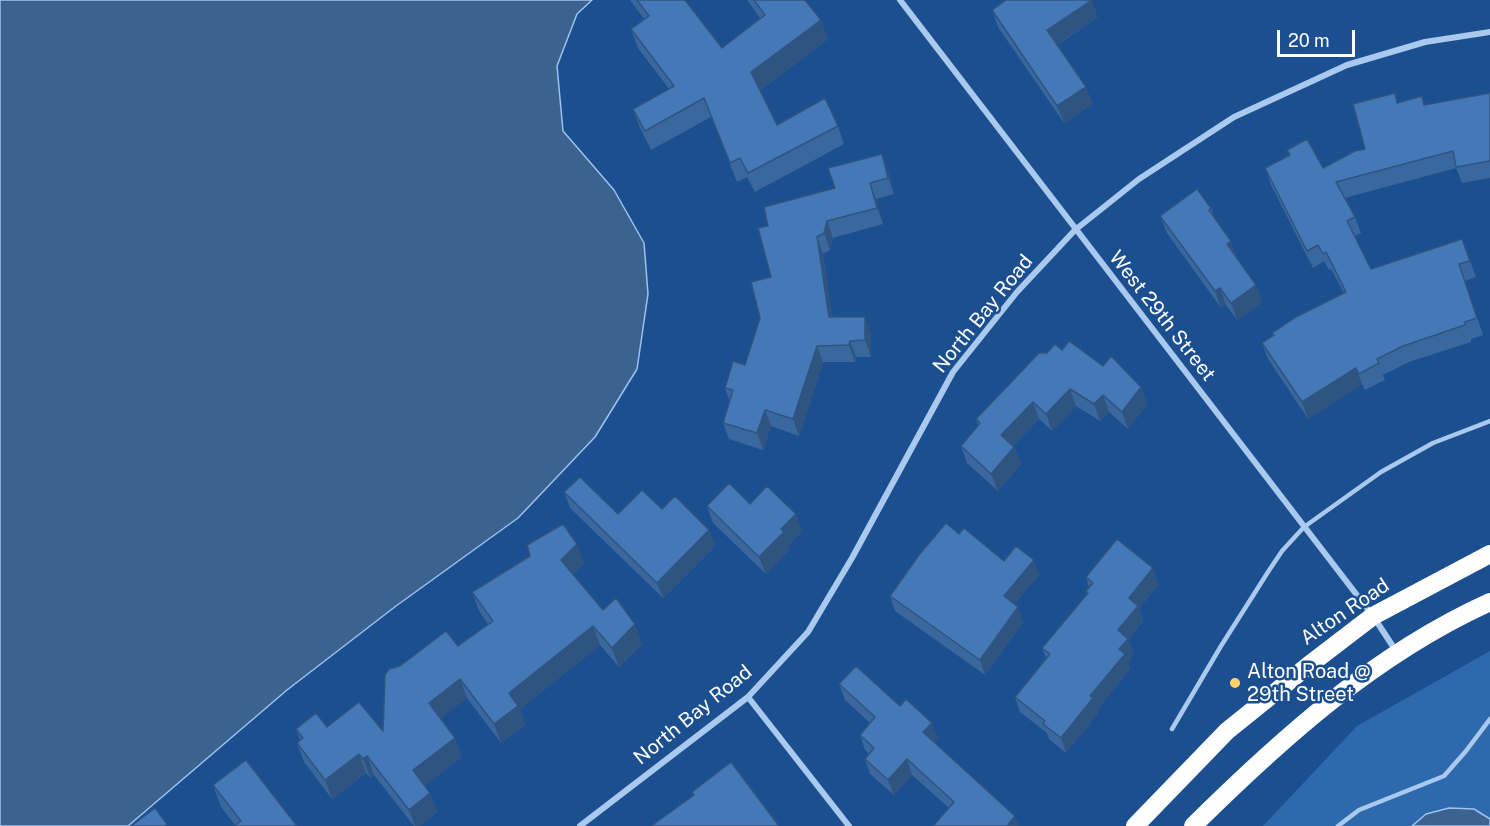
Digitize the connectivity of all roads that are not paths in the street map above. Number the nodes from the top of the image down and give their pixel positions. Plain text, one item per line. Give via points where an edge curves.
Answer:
1 (900, 0) edge
2 (1490, 32) edge
3 (1075, 230) junction
4 (1490, 421) edge
5 (1304, 527) junction
6 (1490, 554) edge
7 (1490, 602) edge
8 (1373, 616) junction
9 (1397, 652) junction
10 (748, 697) junction
11 (1490, 719) edge
12 (1172, 729) dead end
13 (580, 826) edge
14 (849, 826) edge
15 (1135, 826) edge
16 (1193, 826) edge
17 (1338, 826) edge

1 - 3 street, West 29th Street
2 - 3 street, North Bay Road via 1425,42 1347,65 1234,117 1139,179
3 - 5 street, West 29th Street
3 - 10 street, North Bay Road via 1017,292 953,372 808,632
4 - 5 lane via 1433,443 1381,472
5 - 8 street, West 29th Street
5 - 12 lane via 1282,551
6 - 8 highway, Alton Road
7 - 9 highway
8 - 9 street, West 29th Street
8 - 15 highway, Alton Road via 1227,731
9 - 16 highway via 1335,697 1256,764
10 - 13 street, North Bay Road
10 - 14 street
11 - 17 lane via 1444,776 1359,810

